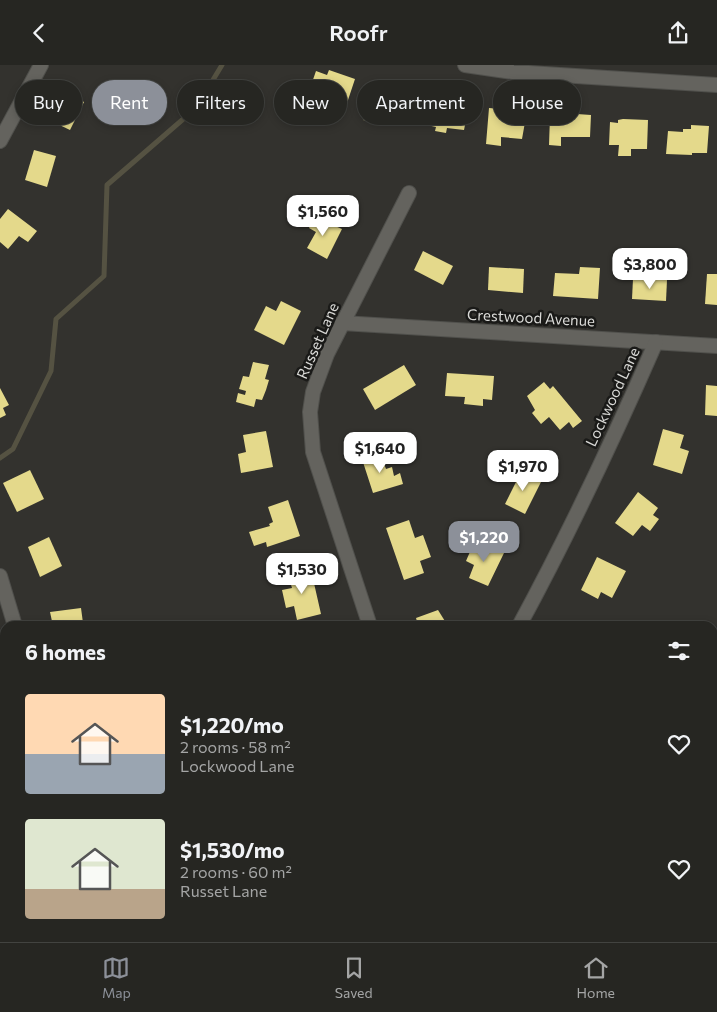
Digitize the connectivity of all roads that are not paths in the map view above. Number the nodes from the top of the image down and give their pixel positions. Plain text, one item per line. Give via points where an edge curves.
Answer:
1 (41, 65) edge
2 (465, 65) edge
3 (717, 85) edge
4 (0, 141) edge
5 (409, 193) dead end
6 (342, 323) junction
7 (656, 342) junction
8 (717, 346) edge
9 (0, 576) edge
10 (14, 621) edge
11 (368, 621) edge
12 (522, 621) edge

1 - 4 street
2 - 3 street via 513,72
5 - 6 street, Russet Lane
6 - 7 street, Crestwood Avenue
6 - 11 street, Russet Lane via 317,379 310,412 310,433 313,453
7 - 8 street, Crestwood Avenue
7 - 12 street, Lockwood Lane via 628,408
9 - 10 street

